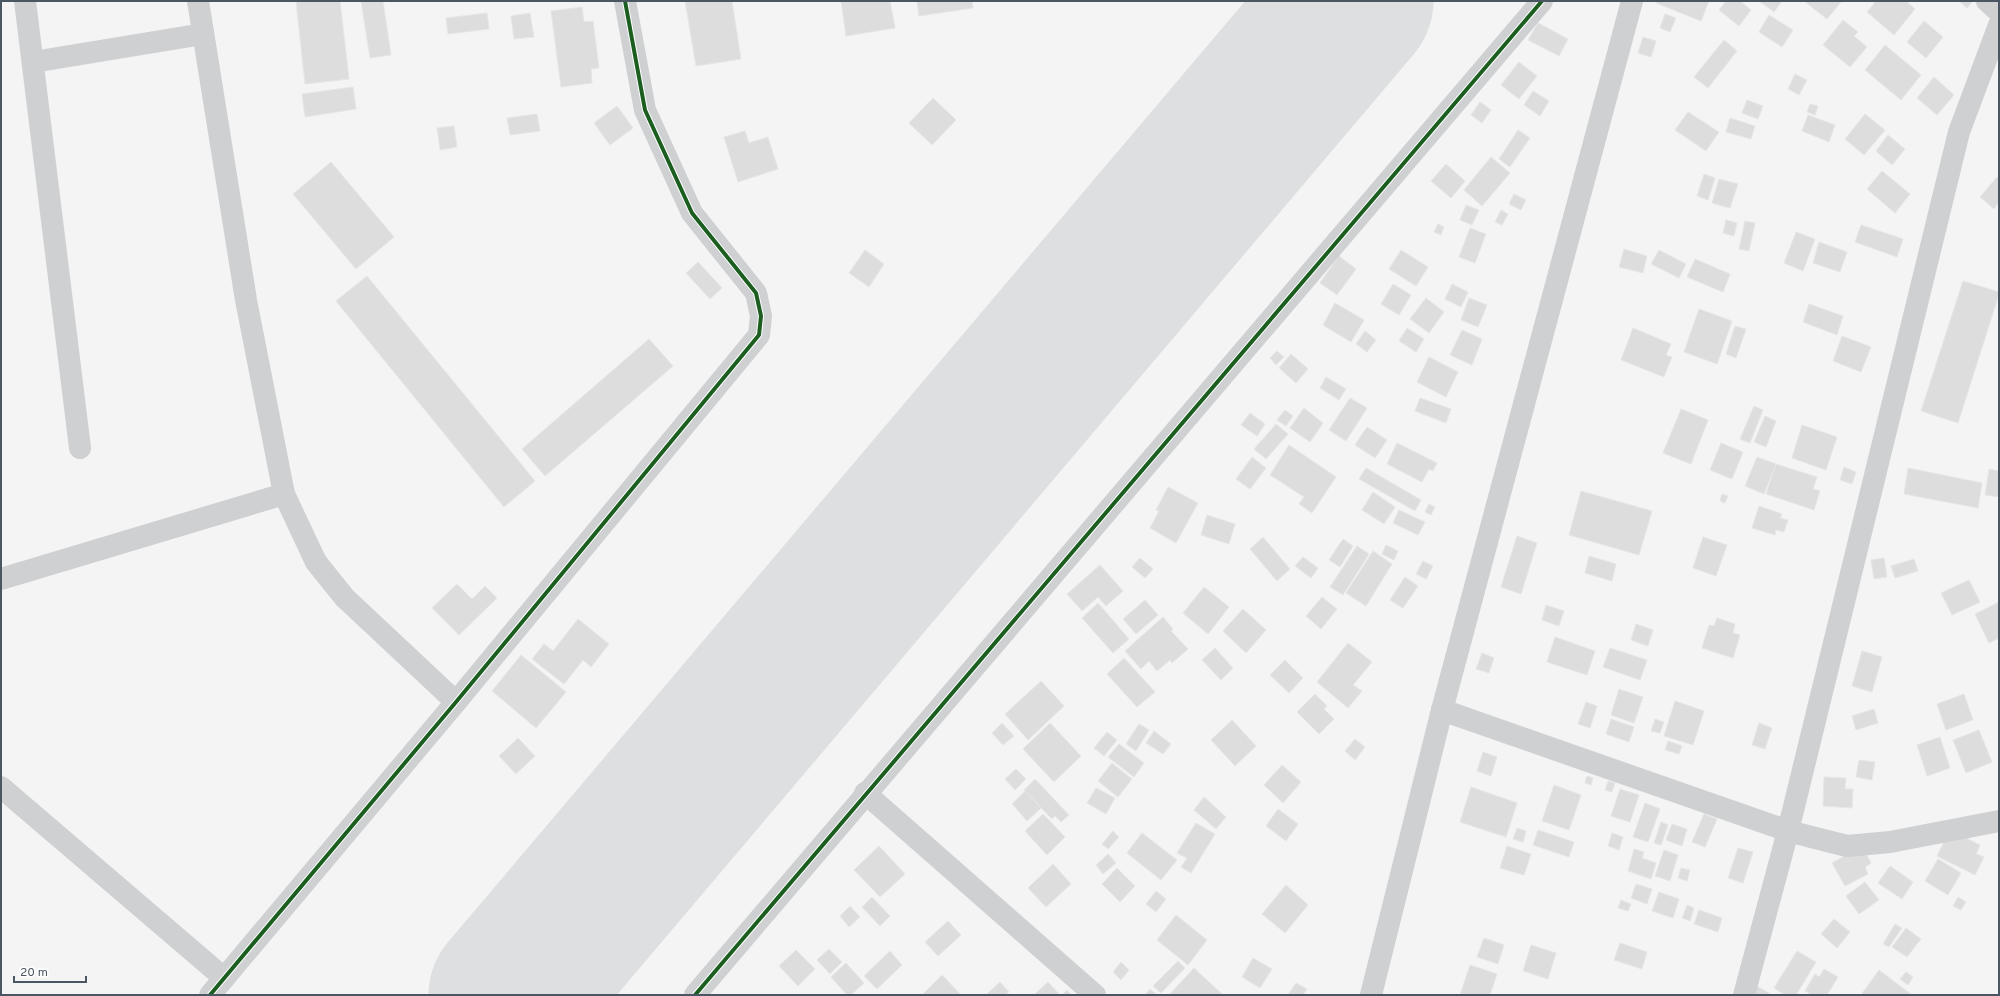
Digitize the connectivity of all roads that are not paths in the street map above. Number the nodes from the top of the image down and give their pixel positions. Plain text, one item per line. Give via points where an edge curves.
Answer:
1 (25, 1) edge
2 (198, 1) edge
3 (625, 1) edge
4 (1542, 1) edge
5 (1632, 1) edge
6 (1987, 1) edge
7 (1999, 12) edge
8 (1999, 25) edge
9 (202, 34) junction
10 (34, 62) junction
11 (80, 448) dead end
12 (284, 494) junction
13 (1, 579) edge
14 (456, 702) junction
15 (1442, 710) junction
16 (1, 787) edge
17 (865, 793) junction
18 (1999, 821) edge
19 (1788, 831) junction
20 (224, 978) junction
21 (210, 995) edge
22 (696, 995) edge
23 (1095, 995) edge
24 (1371, 995) edge
25 (1744, 995) edge

1 - 10 street
2 - 9 street
3 - 14 street via 645,110 692,213 756,293 761,316 759,335
4 - 17 street
5 - 15 street
6 - 7 street
8 - 19 street via 1959,132
9 - 10 street
9 - 12 street via 246,300
10 - 11 street
12 - 13 street
12 - 14 street via 316,562 345,598
14 - 20 street
15 - 19 street
15 - 24 street
16 - 20 street
17 - 22 street
17 - 23 street
18 - 19 street via 1890,842 1847,846
19 - 25 street
20 - 21 street

